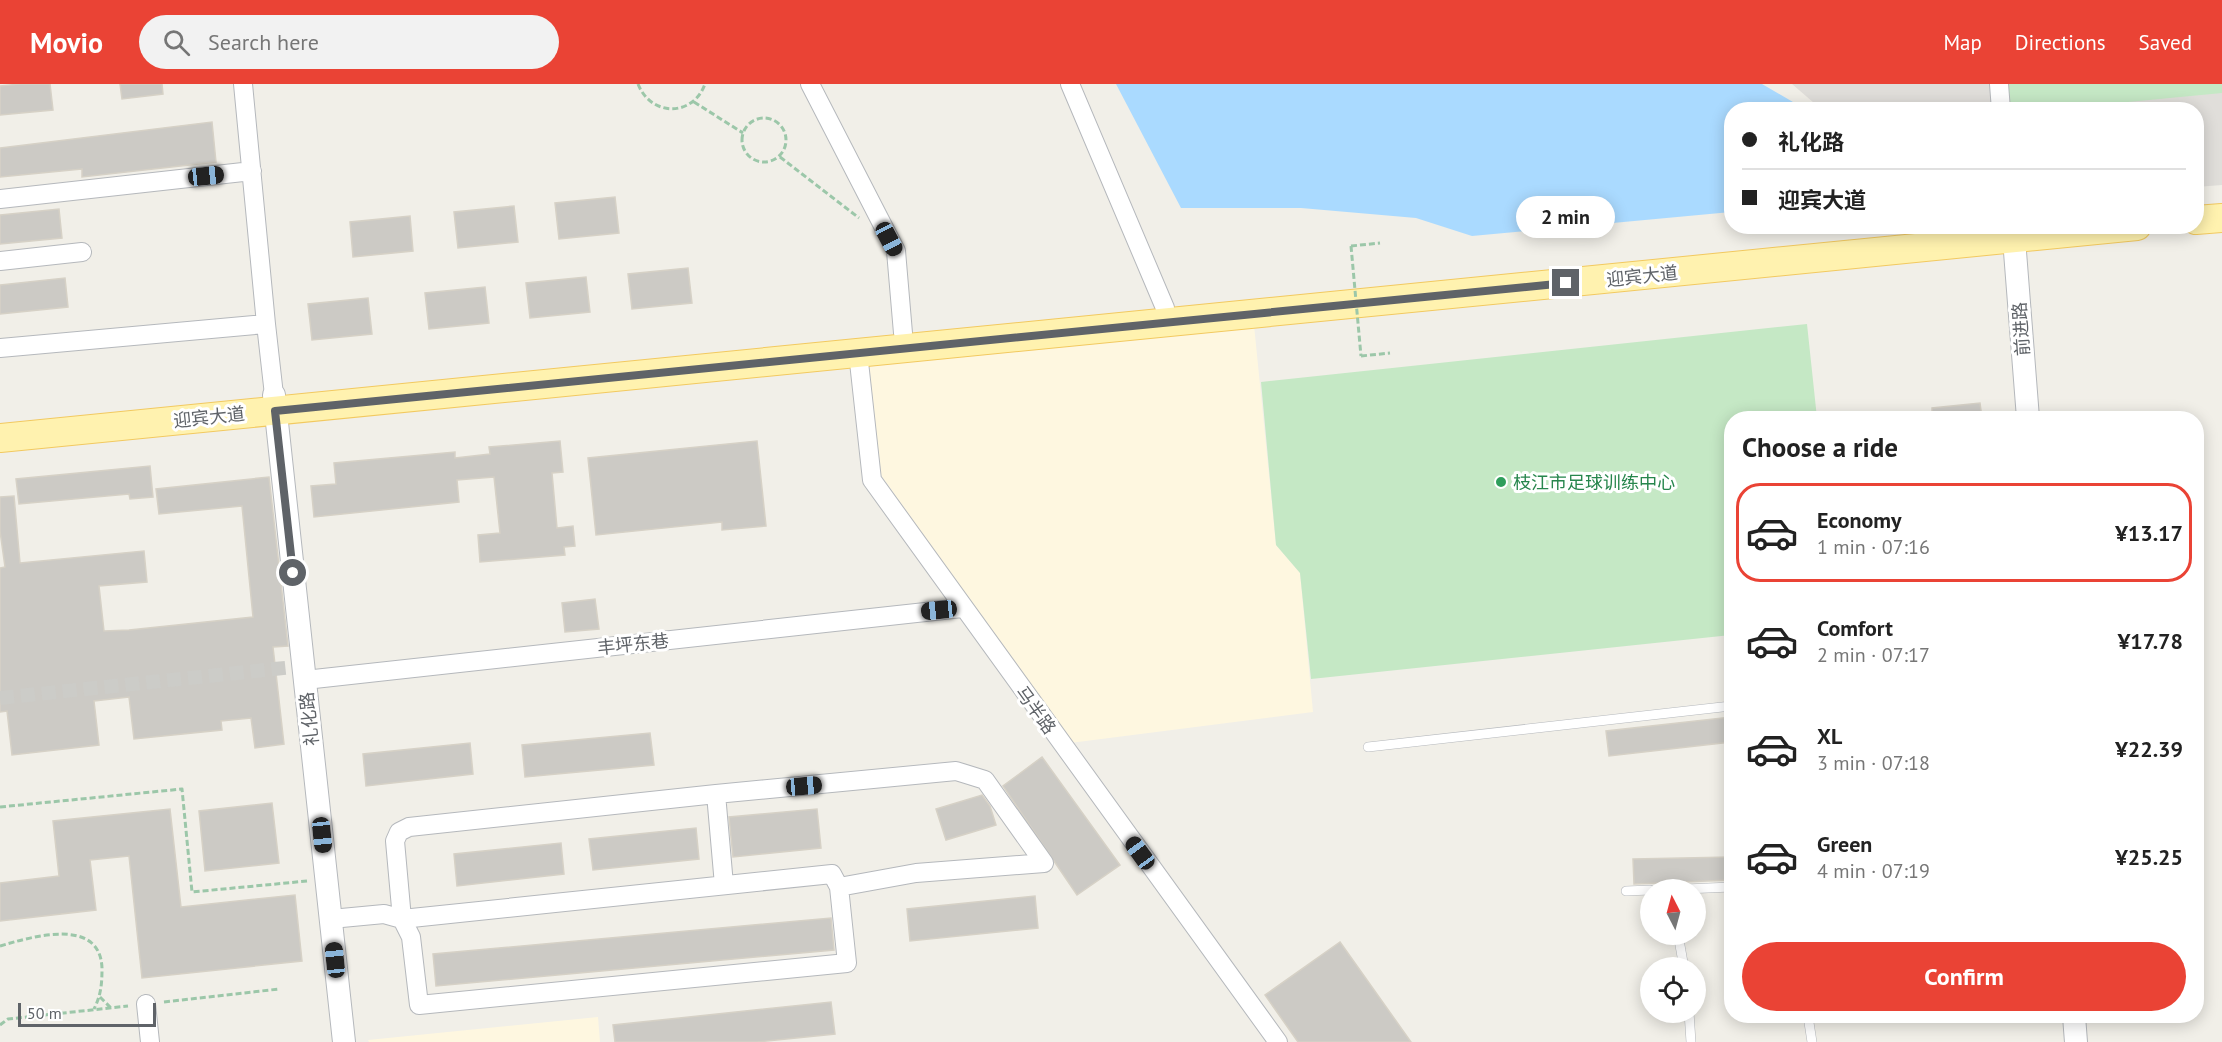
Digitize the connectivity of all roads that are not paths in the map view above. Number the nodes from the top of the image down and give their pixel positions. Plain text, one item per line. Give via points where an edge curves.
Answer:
1 (243, 84) edge
2 (810, 84) edge
3 (1070, 84) edge
4 (1999, 84) edge
5 (2000, 102) edge
6 (252, 171) junction
7 (0, 199) edge
8 (2222, 203) edge
9 (2204, 205) edge
10 (2222, 218) edge
11 (2204, 219) edge
12 (1905, 234) edge
13 (2004, 234) edge
14 (2014, 234) edge
15 (82, 252) dead end
16 (0, 261) edge
17 (1165, 308) junction
18 (266, 324) junction
19 (903, 333) junction
20 (0, 348) edge
21 (858, 353) junction
22 (275, 403) junction
23 (2027, 411) edge
24 (0, 422) edge
25 (0, 438) edge
26 (962, 608) junction
27 (305, 680) junction
28 (1724, 707) edge
29 (1368, 747) dead end
30 (716, 794) junction
31 (724, 885) junction
32 (839, 887) junction
33 (1724, 887) edge
34 (1706, 888) edge
35 (1640, 890) edge
36 (1626, 891) dead end
37 (331, 919) junction
38 (402, 920) junction
39 (146, 1004) dead end
40 (1690, 1023) edge
41 (1809, 1023) edge
42 (2075, 1023) edge
43 (150, 1042) edge
44 (344, 1042) edge
45 (1278, 1042) edge
46 (1691, 1042) edge
47 (1812, 1042) edge
48 (2076, 1042) edge

1 - 6 street
2 - 19 street via 896,251
3 - 17 street
4 - 5 street
6 - 7 street
6 - 18 street
8 - 9 main road
10 - 11 main road
12 - 17 main road, 迎宾大道
13 - 21 main road, 迎宾大道
14 - 23 street, 前进路
15 - 16 street
17 - 19 main road, 迎宾大道
18 - 20 street
18 - 22 street
19 - 22 main road, 迎宾大道
21 - 22 main road, 迎宾大道
21 - 26 street, 马半路 via 872,480
22 - 24 main road, 迎宾大道
22 - 25 main road, 迎宾大道
22 - 27 street, 礼化路
26 - 27 street, 丰坪东巷
26 - 45 street, 马半路
27 - 37 street, 礼化路
28 - 29 lane
30 - 31 street
30 - 32 street via 956,771 985,780 1044,862 916,873
30 - 38 street via 409,827 399,832 396,841
31 - 32 street via 832,874
31 - 38 street
32 - 38 street via 846,963 419,1005 411,937
33 - 34 lane
35 - 36 lane
37 - 38 street via 384,914
37 - 44 street, 礼化路
39 - 43 street
40 - 46 lane
41 - 47 lane
42 - 48 street

